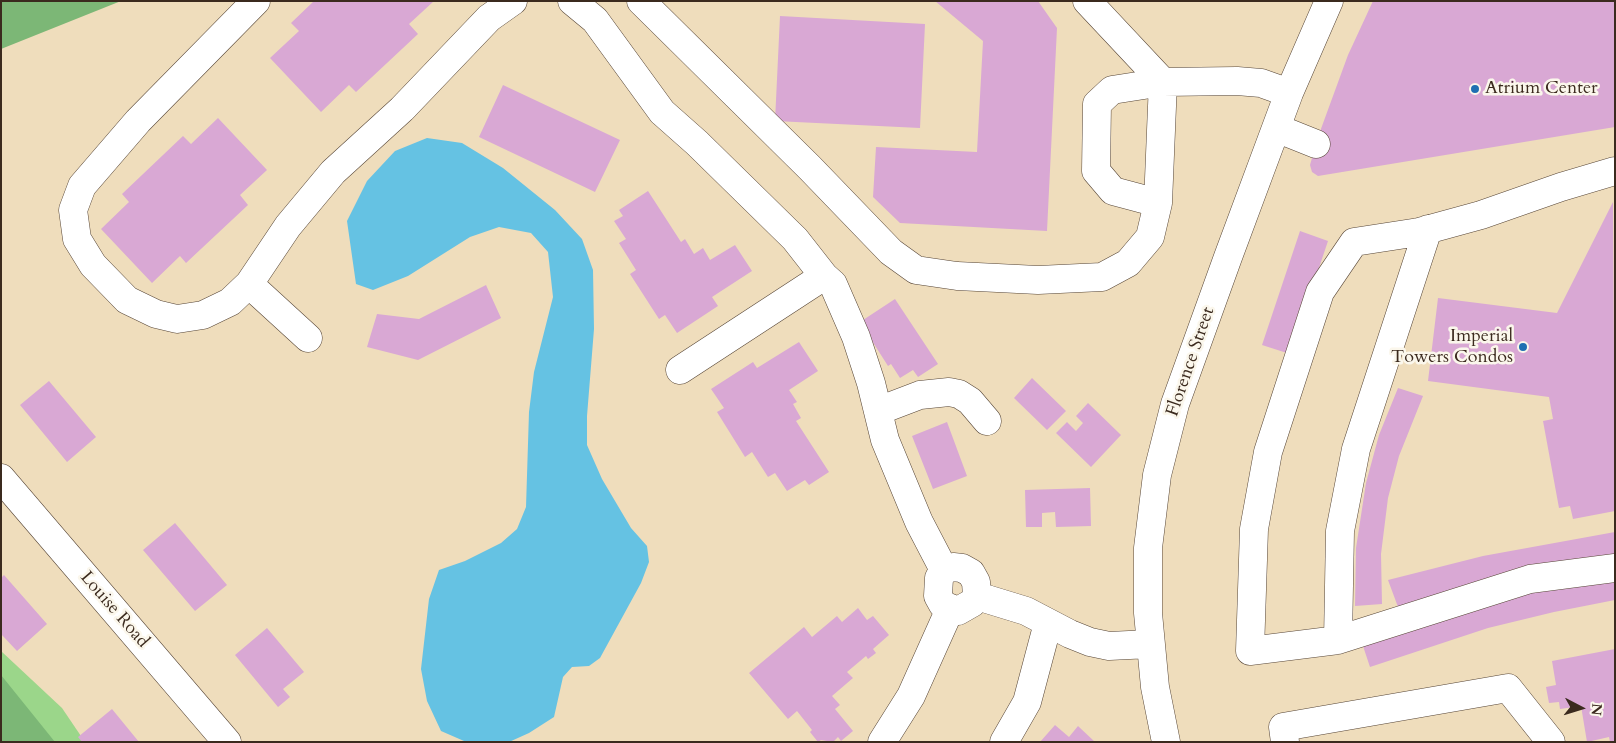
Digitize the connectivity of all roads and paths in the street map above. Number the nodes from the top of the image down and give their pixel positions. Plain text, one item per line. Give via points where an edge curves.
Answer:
1 (256, 1) edge
2 (513, 1) edge
3 (572, 1) edge
4 (641, 1) edge
5 (1087, 1) edge
6 (1329, 1) edge
7 (1163, 82) junction
8 (1289, 93) junction
9 (1276, 128) junction
10 (1316, 144) dead end
11 (1615, 171) edge
12 (1158, 202) junction
13 (1428, 229) junction
14 (824, 276) junction
15 (249, 284) junction
16 (308, 338) dead end
17 (680, 370) dead end
18 (878, 412) junction
19 (987, 421) dead end
20 (1, 478) edge
21 (1615, 568) edge
22 (944, 570) junction
23 (977, 596) junction
24 (950, 609) junction
25 (1048, 623) junction
26 (1338, 640) junction
27 (1150, 644) junction
28 (226, 742) edge
29 (882, 742) edge
30 (1004, 742) edge
31 (1166, 742) edge
32 (1285, 742) edge
33 (1551, 742) edge

1 - 15 street via 138,121 82,186 73,210 77,239 93,265 127,300 156,314 177,319 203,315 230,302
2 - 15 street via 488,18 402,109 333,172 288,226
3 - 14 street via 594,20 662,112 796,239
4 - 12 street via 891,252 916,270 957,276 1038,280 1102,277 1128,263 1150,237
5 - 7 street
6 - 8 street, Florence Street
7 - 8 street via 1261,83
7 - 12 street
7 - 12 street via 1112,90 1098,104 1096,171 1113,191
8 - 9 street, Florence Street
9 - 10 street
9 - 27 street, Florence Street via 1188,367 1163,446 1148,548
11 - 13 street via 1482,215
13 - 26 street via 1356,449 1340,531
13 - 26 street via 1354,242 1320,292 1268,452 1254,529 1250,651
14 - 17 street
14 - 18 street via 833,284 856,336
15 - 16 street
18 - 19 street via 920,395 949,392 970,401
18 - 22 street via 885,440 919,522
20 - 28 street, Louise Road
21 - 26 street via 1530,579
22 - 23 street via 962,568 971,573 976,582
22 - 24 street via 937,587 938,596
23 - 24 street via 966,608
23 - 25 street via 1026,611
24 - 29 street via 911,696
25 - 27 street via 1070,634 1109,646
25 - 30 street via 1027,702
27 - 31 street, Florence Street
32 - 33 street via 1283,727 1508,688

